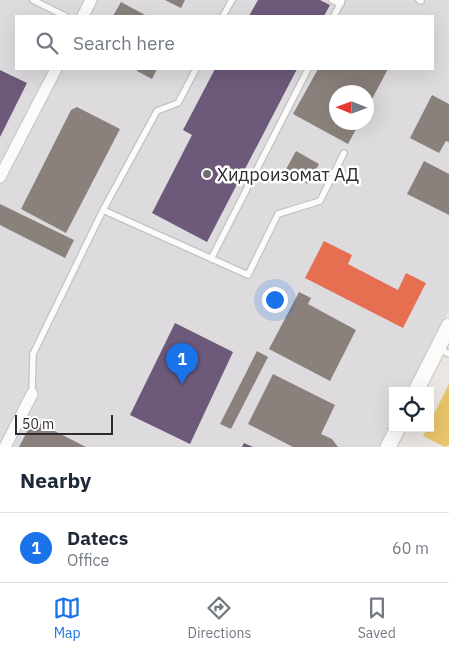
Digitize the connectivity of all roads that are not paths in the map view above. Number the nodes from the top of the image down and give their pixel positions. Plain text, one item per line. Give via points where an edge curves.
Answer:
1 (33, 0) edge
2 (91, 0) edge
3 (232, 0) edge
4 (332, 0) edge
5 (342, 2) edge
6 (62, 15) edge
7 (84, 15) edge
8 (224, 15) edge
9 (335, 15) edge
10 (55, 70) edge
11 (195, 70) edge
12 (307, 70) edge
13 (344, 153) dead end
14 (0, 177) edge
15 (103, 210) junction
16 (211, 259) junction
17 (449, 326) edge
18 (443, 351) edge
19 (419, 387) edge
20 (32, 394) joint
21 (396, 432) edge
22 (5, 447) edge
23 (388, 447) edge

1 - 6 lane
2 - 7 street
3 - 8 lane
4 - 5 lane
5 - 9 lane
10 - 14 street
11 - 15 lane via 178,104 157,112
12 - 16 lane
13 - 16 lane via 320,201 278,214 248,275
15 - 16 lane
15 - 20 lane via 33,354
17 - 18 street
18 - 19 street
20 - 22 street
21 - 23 street

